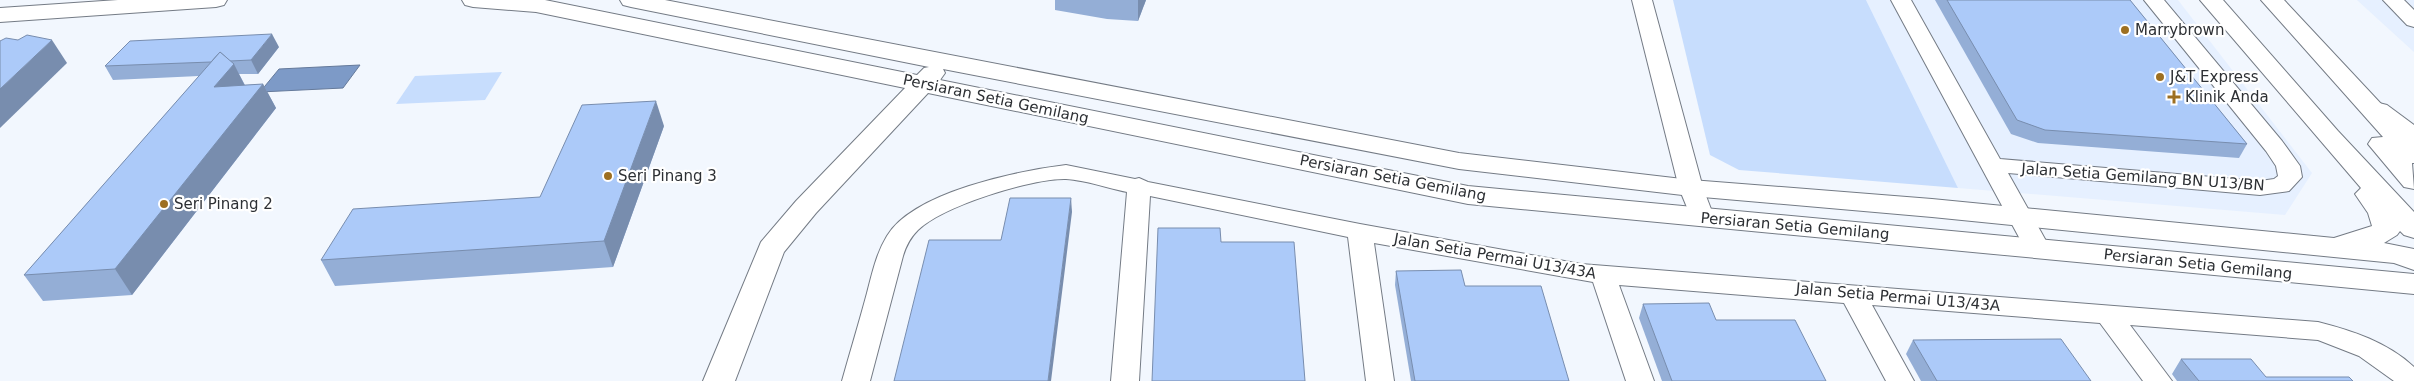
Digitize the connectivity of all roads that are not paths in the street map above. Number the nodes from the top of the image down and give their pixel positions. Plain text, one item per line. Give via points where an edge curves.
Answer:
1 (216, 0) edge
2 (473, 0) edge
3 (631, 0) edge
4 (1642, 0) edge
5 (1901, 0) edge
6 (2154, 0) edge
7 (2211, 0) edge
8 (2272, 0) edge
9 (2393, 0) edge
10 (0, 15) edge
11 (2414, 21) edge
12 (942, 62) junction
13 (2331, 67) junction
14 (923, 84) junction
15 (2349, 86) junction
16 (2414, 135) edge
17 (2329, 137) junction
18 (2414, 154) edge
19 (1992, 165) junction
20 (2414, 181) edge
21 (1138, 185) junction
22 (1690, 188) junction
23 (1702, 217) junction
24 (2021, 217) junction
25 (2414, 229) edge
26 (1360, 232) junction
27 (2318, 246) junction
28 (2037, 248) junction
29 (2414, 260) edge
30 (1603, 275) junction
31 (2339, 278) junction
32 (2414, 284) edge
33 (1852, 293) junction
34 (2414, 299) edge
35 (2108, 315) junction
36 (719, 381) edge
37 (856, 381) edge
38 (1125, 381) edge
39 (1380, 381) edge
40 (1640, 381) edge
41 (1900, 381) edge
42 (2158, 381) edge
43 (2411, 381) edge

1 - 10 street
2 - 14 street, Persiaran Setia Gemilang via 536,5
3 - 12 street, Persiaran Setia Gemilang
4 - 22 street
5 - 19 street
6 - 19 street, Jalan Setia Gemilang BN U13/BN via 2274,146 2288,166 2290,177 2281,186 2260,188
7 - 17 street
8 - 13 street
9 - 11 street
12 - 14 street
12 - 22 street, Persiaran Setia Gemilang via 1459,161
13 - 15 street
13 - 20 street via 2372,134
14 - 23 street, Persiaran Setia Gemilang via 1468,195
14 - 36 street via 806,207 771,249
15 - 16 street
15 - 18 street
17 - 25 street
17 - 27 street via 2382,213 2386,229 2376,236 2357,241
19 - 24 street
21 - 26 street, Jalan Setia Permai U13/43A
21 - 37 street, Jalan Setia Permai U13/43A via 1080,173 1048,173 941,204 912,221 900,235 889,259
21 - 38 street
22 - 23 street
22 - 24 street, Persiaran Setia Gemilang
23 - 28 street, Persiaran Setia Gemilang
24 - 27 street, Persiaran Setia Gemilang
24 - 28 street
26 - 30 street, Jalan Setia Permai U13/43A
26 - 39 street
27 - 29 street, Persiaran Setia Gemilang via 2399,254
28 - 31 street, Persiaran Setia Gemilang
30 - 33 street, Jalan Setia Permai U13/43A
30 - 40 street
31 - 32 street, Persiaran Setia Gemilang
31 - 34 street
33 - 35 street, Jalan Setia Permai U13/43A
33 - 41 street
35 - 42 street
35 - 43 street, Jalan Setia Permai U13/43A via 2318,331 2352,340 2398,367

